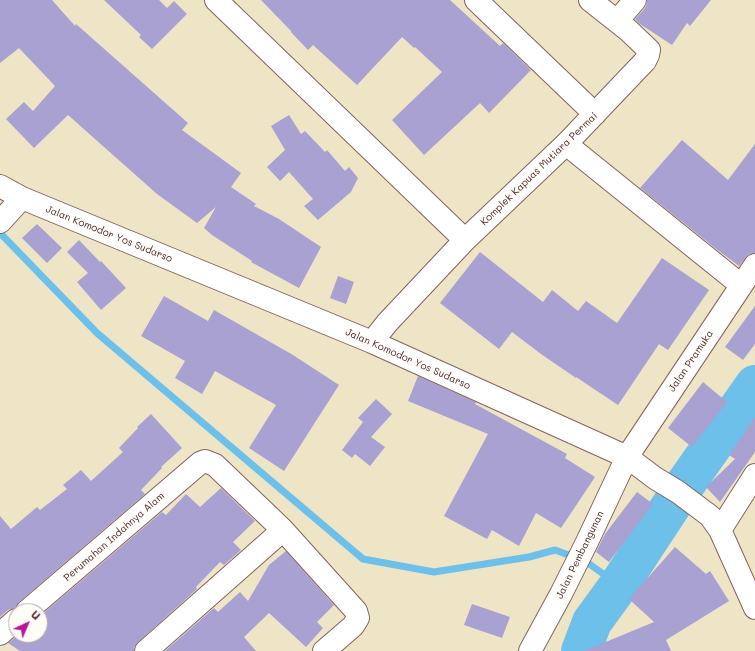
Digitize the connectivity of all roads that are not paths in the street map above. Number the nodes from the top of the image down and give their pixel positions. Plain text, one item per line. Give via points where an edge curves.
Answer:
1 (216, 0) edge
2 (476, 0) edge
3 (590, 0) edge
4 (635, 0) edge
5 (617, 21) junction
6 (595, 114) junction
7 (566, 144) junction
8 (0, 186) edge
9 (22, 198) junction
10 (3, 220) edge
11 (464, 240) junction
12 (755, 265) edge
13 (741, 285) junction
14 (372, 342) junction
15 (627, 457) junction
16 (755, 475) edge
17 (284, 530) junction
18 (720, 530) junction
19 (752, 593) edge
20 (36, 603) edge
21 (8, 627) edge
22 (0, 634) edge
23 (146, 651) edge
24 (324, 651) edge
25 (530, 651) edge

1 - 11 street
2 - 6 street
3 - 5 street, Komplek Kapuas Mutiara Permai
4 - 5 street
5 - 6 street, Komplek Kapuas Mutiara Permai via 649,50 648,55 646,61
6 - 7 street, Komplek Kapuas Mutiara Permai
7 - 11 street, Komplek Kapuas Mutiara Permai
7 - 13 street
8 - 9 street, Jalan Komodor Yos Sudarso
9 - 10 street
9 - 14 street, Jalan Komodor Yos Sudarso
11 - 14 street, Komplek Kapuas Mutiara Permai
12 - 13 street, Jalan Pramuka
13 - 15 street, Jalan Pramuka
14 - 15 street, Jalan Komodor Yos Sudarso
15 - 18 street, Jalan Komodor Yos Sudarso via 710,516
15 - 25 street, Jalan Pembangunan via 587,542
16 - 18 street
17 - 20 street, Perumahan Indahnya Alam via 215,465 200,462
17 - 23 street
17 - 24 street via 356,611 358,618 353,626
18 - 19 street, Jalan Komodor Yos Sudarso
21 - 22 street

